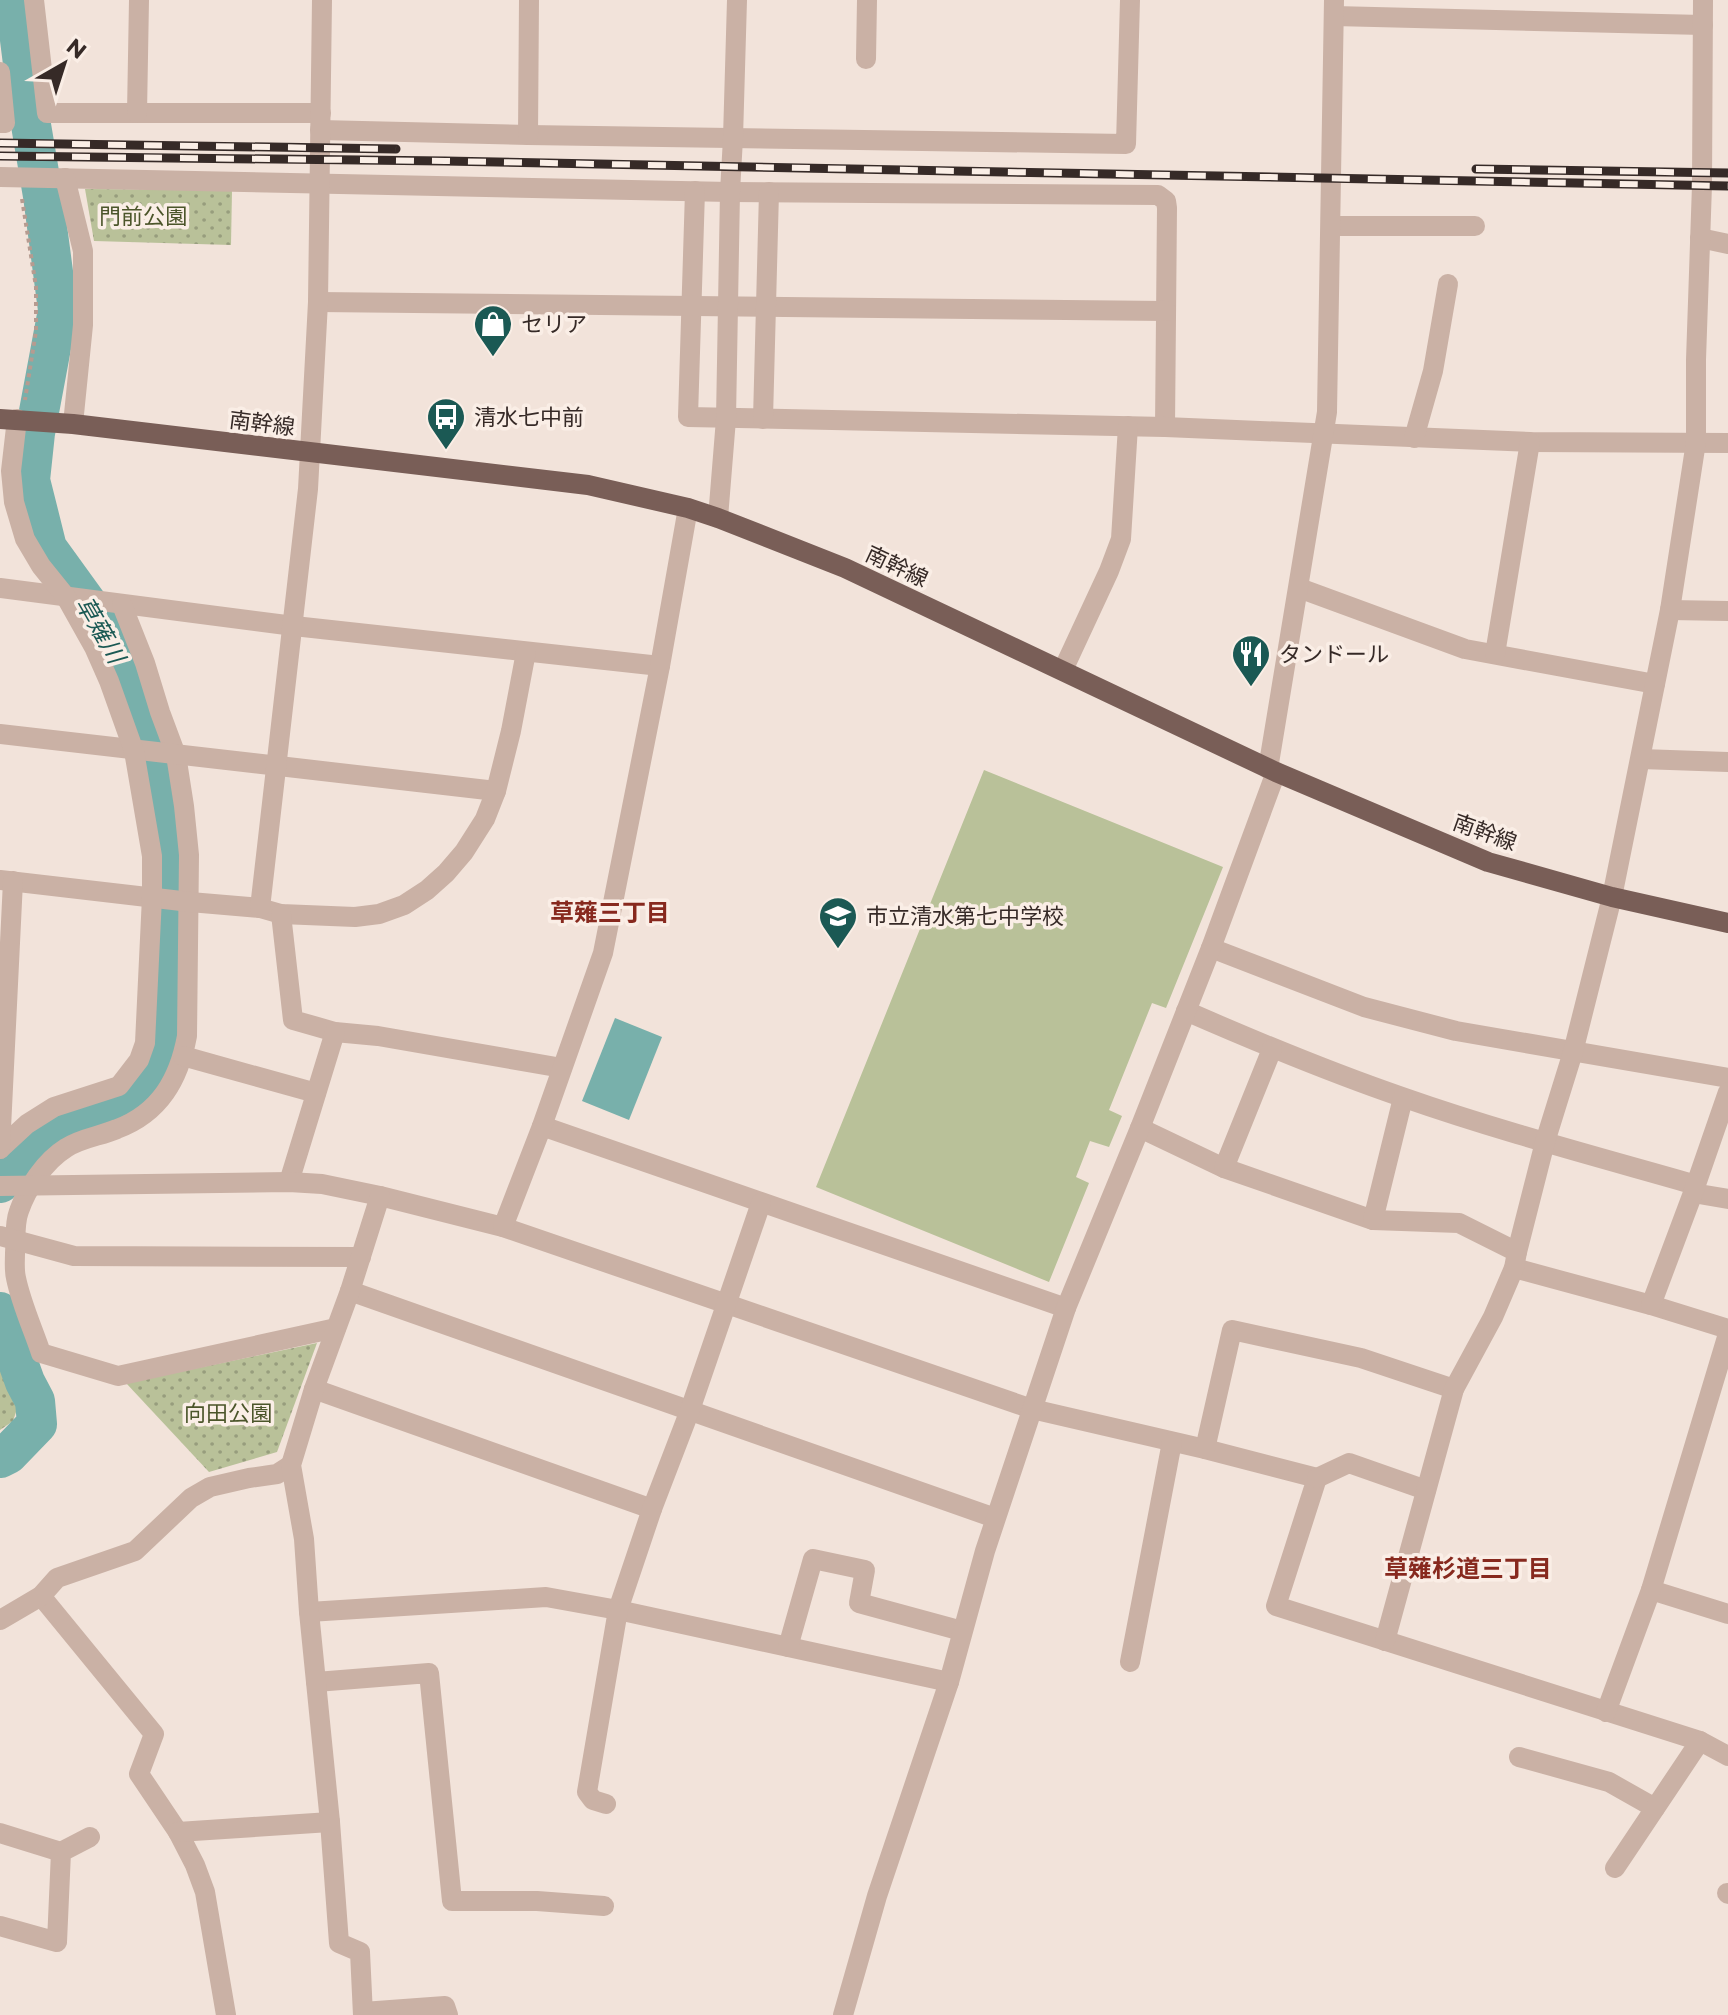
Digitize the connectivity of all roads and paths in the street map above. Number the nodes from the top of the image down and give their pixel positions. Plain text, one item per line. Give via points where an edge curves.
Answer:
1 (34, 0) edge
2 (139, 0) edge
3 (322, 0) edge
4 (529, 0) edge
5 (737, 0) edge
6 (867, 0) edge
7 (1130, 0) edge
8 (1545, 0) edge
9 (1703, 0) edge
10 (1334, 8) edge
11 (1545, 21) junction
12 (1703, 25) junction
13 (866, 59) dead end
14 (0, 72) edge
15 (137, 113) junction
16 (321, 122) junction
17 (0, 123) edge
18 (528, 135) junction
19 (733, 138) junction
20 (13, 177) edge
21 (62, 178) junction
22 (320, 185) junction
23 (695, 191) junction
24 (730, 192) junction
25 (769, 192) junction
26 (1331, 226) junction
27 (1475, 226) dead end
28 (1700, 238) junction
29 (1728, 244) edge
30 (1448, 284) dead end
31 (318, 302) junction
32 (692, 305) junction
33 (728, 306) junction
34 (766, 306) junction
35 (1166, 311) junction
36 (13, 419) edge
37 (726, 419) junction
38 (763, 419) junction
39 (64, 423) junction
40 (1128, 426) junction
41 (1165, 427) junction
42 (1324, 433) junction
43 (1414, 438) junction
44 (1530, 442) junction
45 (1696, 442) junction
46 (1728, 443) edge
47 (310, 453) junction
48 (688, 508) junction
49 (718, 518) junction
50 (0, 588) edge
51 (1299, 588) junction
52 (66, 597) junction
53 (122, 605) junction
54 (1670, 610) junction
55 (1728, 611) edge
56 (294, 626) junction
57 (526, 652) junction
58 (1495, 654) junction
59 (660, 666) junction
60 (1063, 670) junction
61 (1655, 684) junction
62 (0, 734) edge
63 (134, 751) junction
64 (176, 755) junction
65 (1641, 759) junction
66 (1728, 762) edge
67 (276, 766) junction
68 (1272, 770) junction
69 (496, 791) junction
70 (6, 881) edge
71 (152, 897) junction
72 (1612, 897) junction
73 (190, 902) junction
74 (260, 908) junction
75 (281, 914) junction
76 (1728, 923) edge
77 (1211, 948) junction
78 (1186, 1011) junction
79 (335, 1032) junction
80 (1272, 1049) junction
81 (1573, 1052) junction
82 (183, 1056) junction
83 (562, 1068) junction
84 (1728, 1078) edge
85 (1728, 1092) edge
86 (316, 1093) junction
87 (1403, 1098) junction
88 (542, 1126) junction
89 (1140, 1128) junction
90 (1545, 1142) junction
91 (0, 1149) edge
92 (1224, 1168) junction
93 (289, 1182) junction
94 (0, 1186) edge
95 (31, 1186) junction
96 (1694, 1189) junction
97 (380, 1196) junction
98 (1728, 1199) edge
99 (761, 1203) junction
100 (1373, 1220) junction
101 (503, 1227) junction
102 (8, 1238) edge
103 (361, 1257) junction
104 (1516, 1260) junction
105 (350, 1291) junction
106 (727, 1303) junction
107 (1651, 1305) junction
108 (1066, 1308) junction
109 (336, 1328) junction
110 (1728, 1332) edge
111 (314, 1389) junction
112 (1454, 1389) junction
113 (1032, 1409) junction
114 (690, 1410) junction
115 (1172, 1442) junction
116 (1205, 1449) junction
117 (291, 1465) junction
118 (1317, 1478) junction
119 (1426, 1490) junction
120 (652, 1509) junction
121 (995, 1518) junction
122 (1651, 1590) junction
123 (41, 1596) junction
124 (618, 1610) junction
125 (309, 1612) junction
126 (1728, 1614) edge
127 (0, 1620) edge
128 (962, 1631) junction
129 (1385, 1641) junction
130 (788, 1647) junction
131 (1130, 1662) dead end
132 (316, 1682) junction
133 (949, 1682) junction
134 (1606, 1712) junction
135 (1700, 1741) junction
136 (1728, 1756) edge
137 (1519, 1757) dead end
138 (606, 1804) dead end
139 (1655, 1808) junction
140 (330, 1822) junction
141 (178, 1832) junction
142 (0, 1833) edge
143 (90, 1837) dead end
144 (61, 1852) junction
145 (1615, 1868) dead end
146 (604, 1906) dead end
147 (0, 1926) edge
148 (363, 2014) edge
149 (226, 2015) edge
150 (448, 2015) edge
151 (843, 2015) edge

1 - 15 street via 47,113
2 - 15 street
3 - 16 street
4 - 18 street
5 - 19 street
6 - 13 street
7 - 19 street via 1126,144
8 - 11 street
9 - 12 street
10 - 11 street
10 - 26 street
11 - 12 street
12 - 28 street
14 - 17 street via 5,123
15 - 16 street
16 - 18 street
16 - 22 street
18 - 19 street
19 - 24 street
20 - 21 street
20 - 36 path via 27,220 36,287 36,331
21 - 22 street
21 - 39 street via 83,251 83,325
22 - 23 street
22 - 31 street
23 - 24 street
23 - 32 street
24 - 25 street
24 - 33 street
25 - 34 street
25 - 35 street via 1158,195 1167,208
26 - 27 street
26 - 42 street
28 - 29 street
28 - 45 street
30 - 43 street via 1433,371
31 - 32 street
31 - 47 street
32 - 33 street
32 - 37 street via 688,417
33 - 34 street
33 - 37 street
34 - 35 street
34 - 38 street
35 - 41 street
36 - 39 main road, 南幹線
36 - 52 street via 14,502 25,539
37 - 38 street
37 - 49 street
38 - 40 street
39 - 47 main road, 南幹線
40 - 41 street
40 - 60 street via 1121,539
41 - 42 street
42 - 43 street
42 - 51 street
43 - 44 street
44 - 45 street
44 - 58 street
45 - 46 street
45 - 54 street
47 - 48 main road, 南幹線 via 588,485
47 - 56 street
48 - 49 main road, 南幹線
48 - 59 street
49 - 60 main road, 南幹線 via 845,568
50 - 52 street
51 - 58 street via 1465,649
51 - 68 street
52 - 53 street
52 - 63 street via 99,658
53 - 56 street
53 - 64 street
54 - 55 street
54 - 61 street
56 - 57 street
56 - 67 street
57 - 59 street
57 - 69 street
58 - 61 street
59 - 83 street via 603,953
60 - 68 main road, 南幹線
61 - 65 street
62 - 63 street
63 - 64 street
63 - 71 street via 150,845
64 - 67 street
64 - 73 street
65 - 66 street
65 - 72 street
67 - 69 street
67 - 74 street
68 - 72 main road, 南幹線 via 1488,862
68 - 77 street
69 - 75 street via 464,852 404,905 355,917
70 - 71 street
70 - 91 street
71 - 73 street
71 - 91 street via 145,1043 139,1060 119,1086 54,1107
72 - 76 main road, 南幹線
72 - 81 street
73 - 74 street
73 - 82 street
74 - 75 street
75 - 79 street via 293,1020
77 - 78 street
77 - 81 street via 1364,1007 1456,1031
78 - 80 street
78 - 89 street
79 - 83 street
79 - 86 street
80 - 87 street
80 - 92 street
81 - 84 street
81 - 90 street
82 - 86 street
82 - 95 street via 174,1079 141,1117 66,1148
83 - 88 street
85 - 96 street
86 - 93 street
87 - 90 street
87 - 100 street
88 - 99 street
88 - 101 street
89 - 92 street
89 - 108 street
90 - 96 street
90 - 104 street
92 - 100 street
93 - 95 street
93 - 97 street
94 - 95 street
95 - 102 street
96 - 98 street
96 - 107 street
97 - 101 street
97 - 103 street
99 - 106 street
99 - 108 street
100 - 104 street via 1459,1223
101 - 106 street
102 - 103 street via 74,1256
102 - 109 street via 41,1353 118,1376
103 - 105 street
104 - 107 street
104 - 112 street
105 - 109 street
105 - 114 street
106 - 113 street
106 - 114 street
107 - 110 street
108 - 113 street
109 - 111 street
110 - 122 street
111 - 117 street
111 - 120 street
112 - 116 street via 1361,1358 1232,1330
112 - 119 street
113 - 115 street
113 - 121 street
114 - 120 street
114 - 121 street
115 - 116 street
115 - 131 street
116 - 118 street
117 - 123 street via 277,1474 210,1487 135,1551 57,1578
117 - 125 street
118 - 119 street via 1349,1463
118 - 129 street via 1276,1606
119 - 129 street
120 - 124 street
121 - 128 street
122 - 126 street
122 - 134 street
123 - 127 street
123 - 141 street via 154,1734 139,1774
124 - 125 street via 546,1597
124 - 130 street
124 - 138 street via 587,1792
125 - 132 street
128 - 130 street via 859,1603 865,1570 813,1559
128 - 133 street
129 - 134 street
130 - 133 street
132 - 140 street
132 - 146 street via 429,1673 452,1901
133 - 151 street
134 - 135 street
135 - 136 street
135 - 139 street
137 - 139 street via 1609,1782
139 - 145 street
140 - 141 street
140 - 148 street via 339,1943 360,1952
141 - 149 street via 205,1892
142 - 144 street
143 - 144 street
144 - 147 street via 57,1942
148 - 150 street via 445,2006

